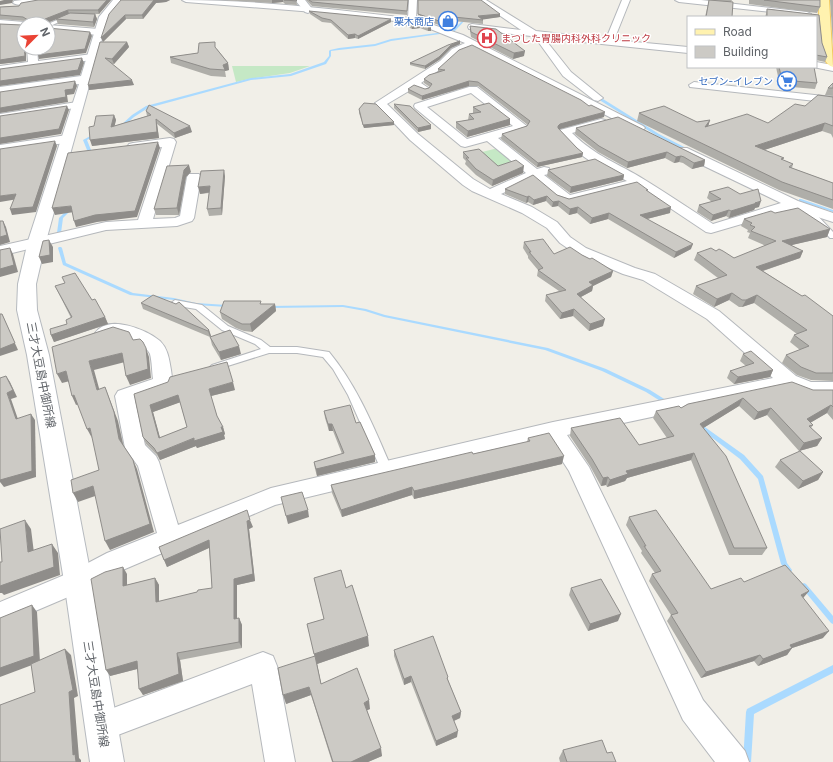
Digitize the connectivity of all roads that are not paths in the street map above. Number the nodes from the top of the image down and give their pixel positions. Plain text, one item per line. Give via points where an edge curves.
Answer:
1 (41, 0) edge
2 (118, 0) edge
3 (186, 0) edge
4 (300, 0) edge
5 (413, 0) edge
6 (481, 0) edge
7 (626, 0) edge
8 (679, 0) edge
9 (824, 0) edge
10 (244, 2) edge
11 (308, 10) junction
12 (10, 11) edge
13 (70, 16) edge
14 (827, 16) edge
15 (416, 21) junction
16 (100, 22) junction
17 (56, 23) edge
18 (56, 26) edge
19 (453, 29) junction
20 (534, 34) junction
21 (609, 42) junction
22 (472, 43) junction
23 (830, 44) edge
24 (687, 50) edge
25 (32, 56) edge
26 (92, 57) junction
27 (33, 64) junction
28 (833, 64) edge
29 (817, 65) edge
30 (833, 68) edge
31 (0, 69) edge
32 (86, 80) junction
33 (413, 84) junction
34 (694, 85) dead end
35 (0, 91) edge
36 (442, 98) junction
37 (833, 100) edge
38 (587, 101) junction
39 (77, 105) junction
40 (0, 117) edge
41 (617, 118) junction
42 (650, 134) edge
43 (489, 136) junction
44 (671, 145) edge
45 (124, 148) edge
46 (0, 149) edge
47 (69, 149) junction
48 (596, 159) junction
49 (582, 162) edge
50 (554, 169) edge
51 (534, 174) junction
52 (194, 177) dead end
53 (639, 182) junction
54 (490, 194) junction
55 (793, 204) junction
56 (813, 211) junction
57 (833, 218) edge
58 (144, 224) junction
59 (833, 236) edge
60 (37, 241) junction
61 (0, 251) edge
62 (175, 303) edge
63 (89, 338) edge
64 (268, 350) junction
65 (204, 371) edge
66 (788, 380) junction
67 (833, 389) edge
68 (553, 430) junction
69 (386, 469) junction
70 (170, 537) junction
71 (78, 581) junction
72 (0, 614) edge
73 (102, 726) junction
74 (107, 762) edge
75 (280, 762) edge
76 (734, 762) edge

1 - 12 street
2 - 16 main road, 三才大豆島中御所線
3 - 10 street
4 - 11 main road
5 - 15 street
6 - 20 street
7 - 21 street
8 - 14 street
9 - 14 main road
10 - 11 street
11 - 15 street
13 - 17 lane
14 - 23 main road via 824,28
15 - 19 street
16 - 18 street
16 - 26 main road, 三才大豆島中御所線
19 - 20 street
19 - 22 street
20 - 21 street
20 - 38 street via 540,38 567,74 598,99
21 - 24 street
22 - 33 street via 455,51
22 - 38 street
23 - 28 main road via 827,52
25 - 27 street
26 - 27 street
26 - 32 main road, 三才大豆島中御所線
27 - 31 street
29 - 30 street
32 - 35 main road
32 - 39 main road, 三才大豆島中御所線
33 - 36 street
33 - 54 street via 380,103 414,137 468,182
34 - 37 street
36 - 43 street via 419,106 465,143
36 - 43 street via 473,89 522,127
38 - 41 street
39 - 40 street
39 - 47 main road, 三才大豆島中御所線
41 - 42 street
41 - 48 street via 564,132 581,149
43 - 51 street
44 - 55 street
45 - 58 street via 165,139
46 - 47 street
47 - 60 main road, 三才大豆島中御所線
48 - 49 street
48 - 53 street
50 - 51 street
51 - 53 street via 569,199
51 - 54 street
52 - 58 street via 186,218 178,222
53 - 55 street via 711,229
54 - 66 street via 527,210 552,225 565,240 580,251 649,277 713,315
55 - 56 street
56 - 57 street
56 - 59 lane via 811,213
58 - 60 street via 106,226
60 - 61 street
60 - 71 main road, 三才大豆島中御所線 via 27,284 27,310 46,352
62 - 64 lane via 199,307 225,328 258,342
63 - 70 street via 118,328 143,338 154,346 159,354 167,382 125,396 135,448 148,462
64 - 65 lane
64 - 69 lane via 298,350 326,354 337,366 352,391
66 - 67 street via 809,389
66 - 68 street
68 - 69 street
68 - 76 street via 578,467 693,710
69 - 70 street via 272,497
70 - 71 street
71 - 72 street
71 - 73 main road, 三才大豆島中御所線
73 - 74 main road, 三才大豆島中御所線
73 - 75 street via 263,666

